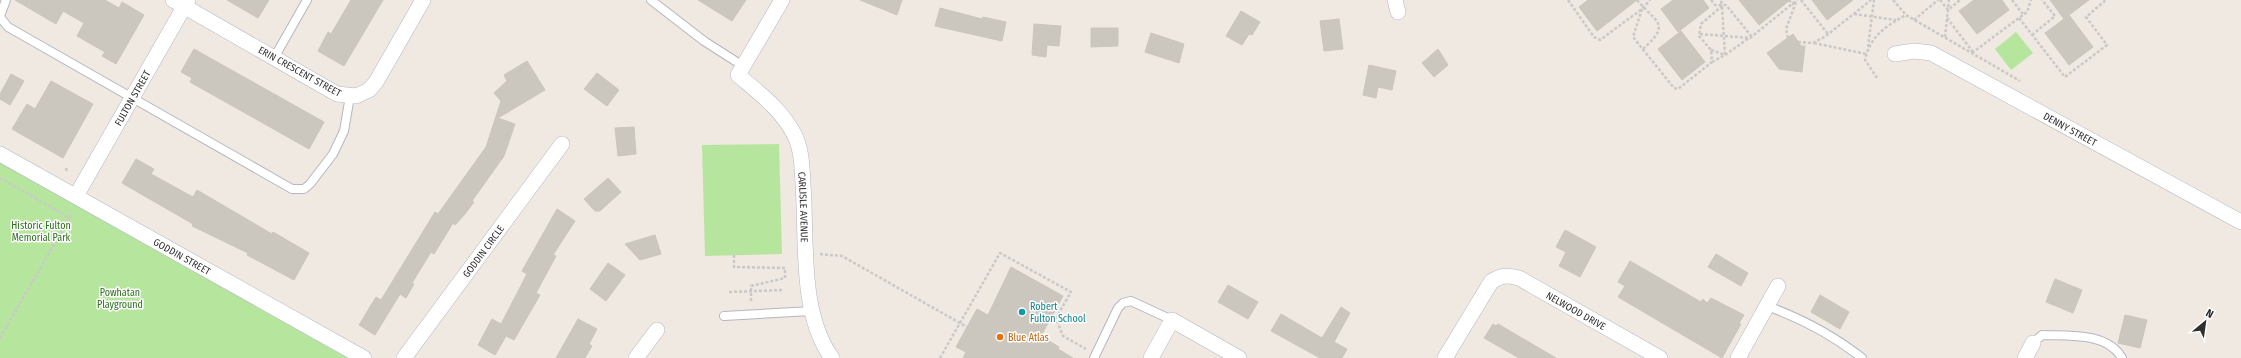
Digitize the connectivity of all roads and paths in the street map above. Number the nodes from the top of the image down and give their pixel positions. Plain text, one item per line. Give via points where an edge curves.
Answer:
1 (6, 0) edge
2 (307, 0) edge
3 (423, 0) edge
4 (651, 0) edge
5 (782, 0) edge
6 (1568, 0) edge
7 (1637, 0) edge
8 (1646, 0) edge
9 (1650, 0) edge
10 (1711, 0) edge
11 (1721, 0) edge
12 (1789, 0) edge
13 (1801, 0) edge
14 (1871, 0) edge
15 (1874, 0) edge
16 (1893, 0) edge
17 (1939, 0) edge
18 (1949, 0) edge
19 (1960, 0) edge
20 (2012, 0) edge
21 (2031, 0) edge
22 (2042, 0) edge
23 (2106, 0) edge
24 (1796, 1) edge
25 (182, 2) edge
26 (1645, 4) junction
27 (1793, 5) junction
28 (1722, 6) junction
29 (1642, 8) junction
30 (1948, 10) junction
31 (1853, 14) junction
32 (2023, 14) junction
33 (1906, 15) junction
34 (0, 16) edge
35 (1872, 16) junction
36 (1947, 18) junction
37 (2018, 18) junction
38 (1897, 20) junction
39 (1914, 20) junction
40 (1700, 34) junction
41 (1828, 34) junction
42 (2032, 35) junction
43 (1723, 36) junction
44 (1750, 37) junction
45 (1788, 38) dead end
46 (1945, 38) junction
47 (1798, 42) dead end
48 (1813, 43) junction
49 (1868, 48) junction
50 (1643, 49) junction
51 (1711, 50) junction
52 (1973, 52) junction
53 (1866, 54) junction
54 (1895, 54) dead end
55 (1725, 55) junction
56 (274, 58) junction
57 (1712, 62) junction
58 (740, 70) junction
59 (1877, 78) dead end
60 (2020, 81) dead end
61 (350, 96) junction
62 (133, 98) junction
63 (562, 144) dead end
64 (0, 154) edge
65 (0, 178) edge
66 (78, 198) junction
67 (70, 218) junction
68 (2241, 222) edge
69 (818, 254) dead end
70 (734, 255) dead end
71 (1778, 286) dead end
72 (784, 290) dead end
73 (729, 292) dead end
74 (751, 292) junction
75 (1767, 306) junction
76 (812, 311) junction
77 (724, 316) dead end
78 (1172, 320) junction
79 (960, 323) junction
80 (967, 327) dead end
81 (657, 330) dead end
82 (0, 338) edge
83 (2033, 343) joint
84 (1091, 356) edge
85 (364, 358) edge
86 (404, 358) edge
87 (636, 358) edge
88 (832, 358) edge
89 (940, 358) edge
90 (1151, 358) edge
91 (1239, 358) edge
92 (1446, 358) edge
93 (1660, 358) edge
94 (1738, 358) edge
95 (1862, 358) edge
96 (2025, 358) edge
97 (2122, 358) edge

1 - 34 lane
2 - 56 lane
3 - 61 street, ERIN CRESCENT STREET via 376,82 363,94
4 - 58 lane
5 - 58 street
6 - 29 path via 1594,37 1600,40
7 - 29 path
8 - 26 path
9 - 26 path
10 - 28 path
11 - 28 path
12 - 27 path
13 - 41 path
14 - 31 path
15 - 35 path
16 - 33 path
17 - 30 path
17 - 39 path
18 - 30 path
19 - 30 path
20 - 32 path
21 - 32 path via 2027,12
22 - 42 path via 2055,16
23 - 42 path via 2086,17 2107,45 2065,77
24 - 27 path
24 - 45 path via 1786,29
25 - 56 street, ERIN CRESCENT STREET
25 - 62 street, FULTON STREET
26 - 29 path
27 - 44 path
28 - 40 path via 1701,24
28 - 43 path
28 - 44 path via 1726,5
29 - 50 path via 1633,37
29 - 50 path via 1658,21 1660,31
30 - 36 path
31 - 35 path
31 - 41 path
32 - 37 path
33 - 38 path
33 - 39 path
34 - 62 lane via 8,27
35 - 38 path
35 - 49 path
36 - 46 path
36 - 52 path
37 - 42 path
37 - 52 path
38 - 49 path via 1875,36
39 - 46 path
40 - 43 path
40 - 51 path
41 - 48 path
43 - 44 path
43 - 55 path
44 - 55 path
46 - 52 path
47 - 48 path
48 - 53 path
49 - 53 path
50 - 57 path via 1678,90
51 - 55 path
51 - 57 path
52 - 60 path
53 - 59 path via 1868,68
54 - 68 street, DENNY STREET via 1914,51 1931,53
55 - 57 path
56 - 61 street, ERIN CRESCENT STREET via 337,94
58 - 76 street, CARLISLE AVENUE via 782,116 795,135 801,157
61 - 62 lane via 348,118 333,154 310,184 298,190
62 - 66 street, FULTON STREET
63 - 86 street, GODDIN CIRCLE
64 - 66 street, GODDIN STREET
65 - 67 path
66 - 67 path
66 - 85 street, GODDIN STREET
67 - 82 path
69 - 79 path via 842,256
70 - 74 path via 734,267 784,268 785,278 751,286
71 - 75 street
72 - 74 path
73 - 74 path
75 - 94 street
75 - 95 lane via 1817,329
76 - 77 lane
76 - 88 street, CARLISLE AVENUE via 813,322 822,344
78 - 84 lane via 1131,301 1123,303
78 - 90 street
78 - 91 street
79 - 80 path
79 - 84 path via 1000,253 1071,292 1056,318 1063,336 1090,350
79 - 89 path
81 - 87 street
83 - 96 street
83 - 97 lane via 2042,335 2091,337 2117,350
92 - 93 street, NELWOOD DRIVE via 1491,282 1500,276 1509,275

